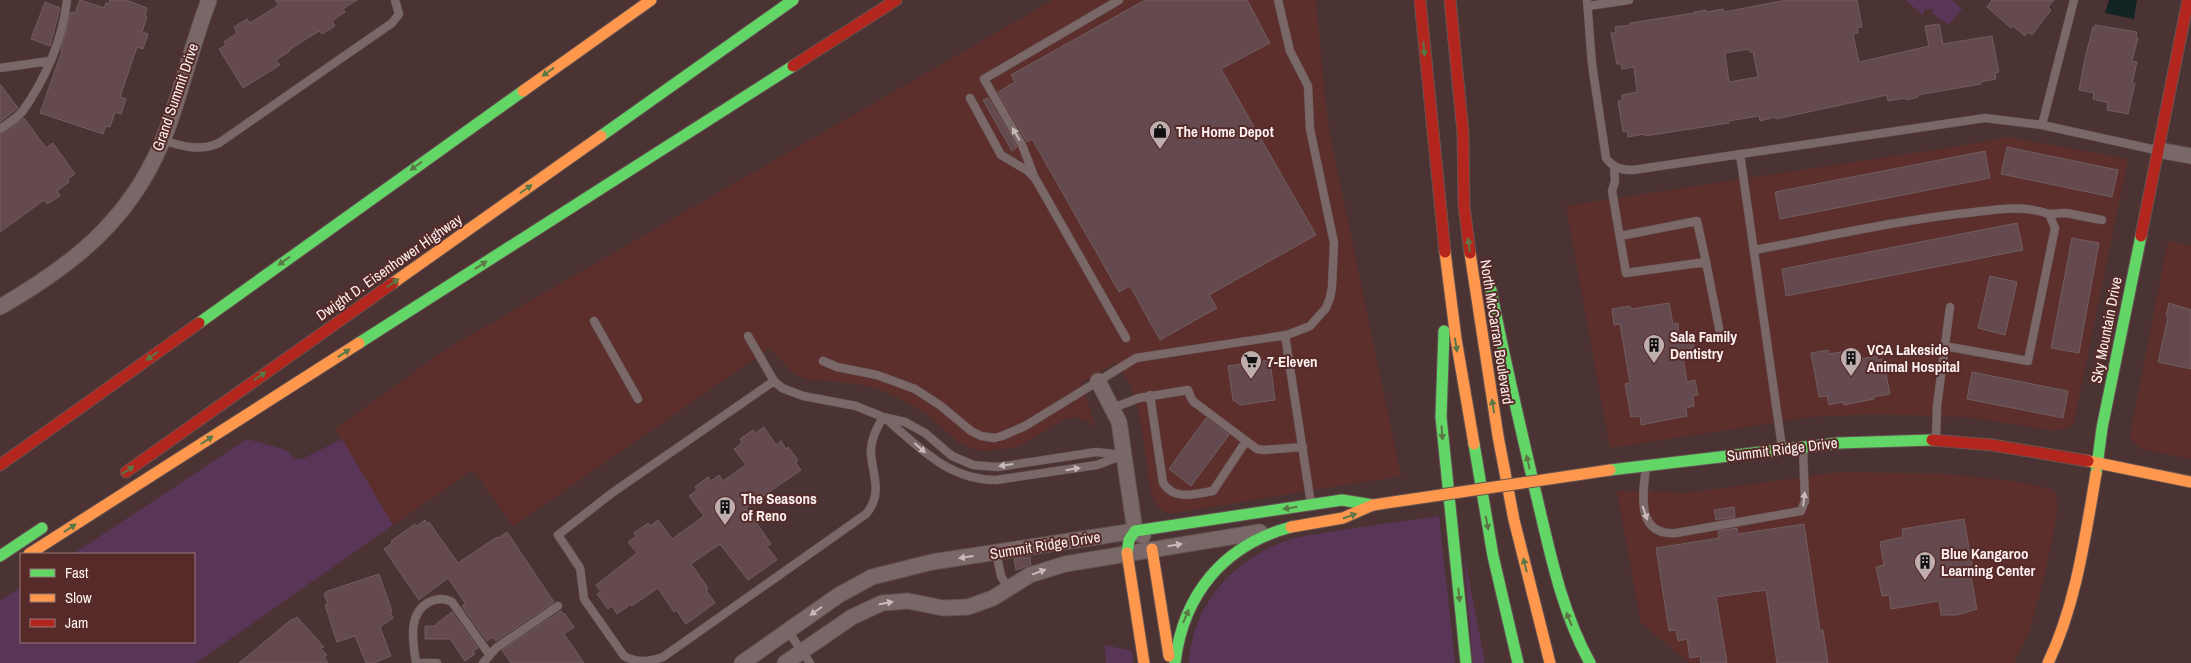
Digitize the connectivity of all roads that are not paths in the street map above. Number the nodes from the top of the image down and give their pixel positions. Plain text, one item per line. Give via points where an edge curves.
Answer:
1 (67, 0) edge
2 (209, 0) edge
3 (395, 0) edge
4 (633, 0) edge
5 (651, 0) edge
6 (793, 0) edge
7 (896, 0) edge
8 (1119, 0) edge
9 (1278, 0) edge
10 (1420, 0) edge
11 (1450, 0) edge
12 (1629, 0) edge
13 (2074, 0) edge
14 (2188, 0) edge
15 (1588, 3) edge
16 (588, 43) junction
17 (49, 61) junction
18 (0, 68) edge
19 (970, 98) dead end
20 (2042, 125) junction
21 (0, 129) edge
22 (1463, 133) junction
23 (162, 140) junction
24 (2158, 150) junction
25 (1740, 154) junction
26 (2191, 156) edge
27 (1614, 167) junction
28 (1035, 178) junction
29 (1476, 202) dead end
30 (2049, 214) junction
31 (2102, 220) dead end
32 (1620, 236) junction
33 (1754, 250) junction
34 (1446, 262) junction
35 (1706, 262) junction
36 (1490, 280) dead end
37 (0, 307) edge
38 (1950, 307) dead end
39 (594, 321) dead end
40 (1285, 335) junction
41 (748, 336) dead end
42 (1126, 338) dead end
43 (1721, 338) dead end
44 (1944, 346) junction
45 (823, 361) dead end
46 (774, 381) junction
47 (1098, 381) junction
48 (1150, 395) junction
49 (638, 399) dead end
50 (1113, 408) junction
51 (883, 417) junction
52 (1246, 441) junction
53 (1936, 441) junction
54 (1803, 445) junction
55 (1303, 447) junction
56 (1783, 448) junction
57 (1124, 455) junction
58 (2099, 463) junction
59 (0, 465) edge
60 (1646, 465) junction
61 (120, 476) dead end
62 (2191, 482) edge
63 (1373, 504) junction
64 (1311, 505) junction
65 (54, 520) dead end
66 (1291, 527) junction
67 (1135, 531) junction
68 (1152, 549) junction
69 (996, 552) junction
70 (31, 553) edge
71 (1127, 553) junction
72 (0, 556) edge
73 (1008, 588) junction
74 (558, 606) dead end
75 (788, 631) junction
76 (489, 654) junction
77 (806, 657) edge
78 (416, 663) edge
79 (437, 663) edge
80 (483, 663) edge
81 (742, 663) edge
82 (785, 663) edge
83 (1144, 663) edge
84 (1170, 663) edge
85 (1175, 663) edge
86 (1466, 663) edge
87 (1518, 663) edge
88 (1550, 663) edge
89 (1590, 663) edge
90 (2048, 663) edge

1 - 17 lane via 60,37
2 - 23 street, Grand Summit Drive
3 - 23 lane via 399,14 392,22 219,143 197,149
4 - 16 main road
5 - 16 main road
61 -> 6 main road, Dwight D. Eisenhower Highway
70 -> 7 main road
28 -> 8 lane via 1022,145 984,78
9 - 40 lane via 1290,51 1308,86 1310,129 1334,243 1332,287 1326,308 1310,326
10 -> 34 main road
11 - 22 main road, North McCarran Boulevard
12 - 15 lane
13 - 20 lane
14 - 24 main road, Sky Mountain Drive
15 - 27 lane via 1592,64 1606,158
16 -> 59 main road
17 - 18 lane
17 - 21 lane via 21,113
19 - 28 lane via 1001,155
20 - 24 lane
20 - 25 lane via 1985,118
22 - 29 main road
88 -> 22 main road, North McCarran Boulevard via 1514,520 1498,436 1464,205
23 - 37 street, Grand Summit Drive via 137,189 91,244 66,266
24 - 26 street
24 - 58 main road, Sky Mountain Drive via 2102,428
25 - 27 lane via 1633,170
25 - 33 lane
27 - 32 lane via 1612,190
28 - 42 lane
30 - 31 lane via 2066,213
30 - 33 lane via 2012,208 1922,218
30 - 44 lane via 2056,228 2028,361
32 - 35 lane via 1626,274
32 - 35 lane via 1698,221
33 - 56 lane
34 -> 86 main road via 1441,417
34 -> 87 main road via 1479,483
35 - 43 lane
89 -> 36 main road via 1565,611 1557,582 1504,359
38 - 44 lane
39 - 49 lane
40 - 47 lane via 1144,356
40 - 55 lane
41 - 46 lane
44 - 53 lane
45 - 47 lane via 907,385 942,406 971,431 994,438 1025,426
46 - 51 lane via 791,393 856,406
46 - 51 lane via 612,493 558,535 580,568 584,599 630,660 647,662 663,657 866,514 872,507 877,490 872,444
47 - 50 street
48 - 50 lane
48 - 52 lane via 1188,390 1194,402
48 - 52 lane via 1163,483 1175,494 1212,491
50 - 57 street via 1119,422
57 -> 51 lane via 1096,452 973,466 952,456 915,426
51 -> 57 lane via 942,466 954,473 983,480 1097,465
52 - 55 lane via 1264,450
53 - 54 main road, Summit Ridge Drive via 1876,440
53 - 58 main road, Summit Ridge Drive via 2020,449
54 - 56 main road, Summit Ridge Drive
60 -> 54 lane via 1642,505 1646,518 1652,526 1676,533 1801,511 1805,501
55 - 64 lane
56 - 60 main road, Summit Ridge Drive
57 - 67 street
58 - 62 main road, Summit Ridge Drive
58 - 90 main road, Sky Mountain Drive via 2074,589 2056,648
60 - 63 main road, Summit Ridge Drive, bridge
63 - 64 main road, Summit Ridge Drive via 1342,500
66 -> 63 main road, Summit Ridge Drive via 1344,519
64 -> 67 main road, Summit Ridge Drive
65 - 72 main road
68 -> 66 street, Summit Ridge Drive
85 -> 66 main road via 1176,644 1187,611 1210,576 1244,546
67 - 68 street via 1146,539
67 - 69 street, Summit Ridge Drive
67 - 71 main road via 1129,540
68 - 71 street, Summit Ridge Drive
68 - 84 main road
69 - 73 lane
69 -> 75 street, Summit Ridge Drive via 912,566 872,577 839,595
73 -> 71 street, Summit Ridge Drive via 1048,568
71 - 83 main road
77 -> 73 street, Summit Ridge Drive via 852,616 882,603 908,601 943,608 968,607 993,598
74 - 76 lane
75 - 77 lane
75 - 81 street, Summit Ridge Drive
76 - 78 lane via 452,602 440,599 421,607 416,614
76 - 80 lane
77 - 82 street, Summit Ridge Drive
78 - 79 lane

